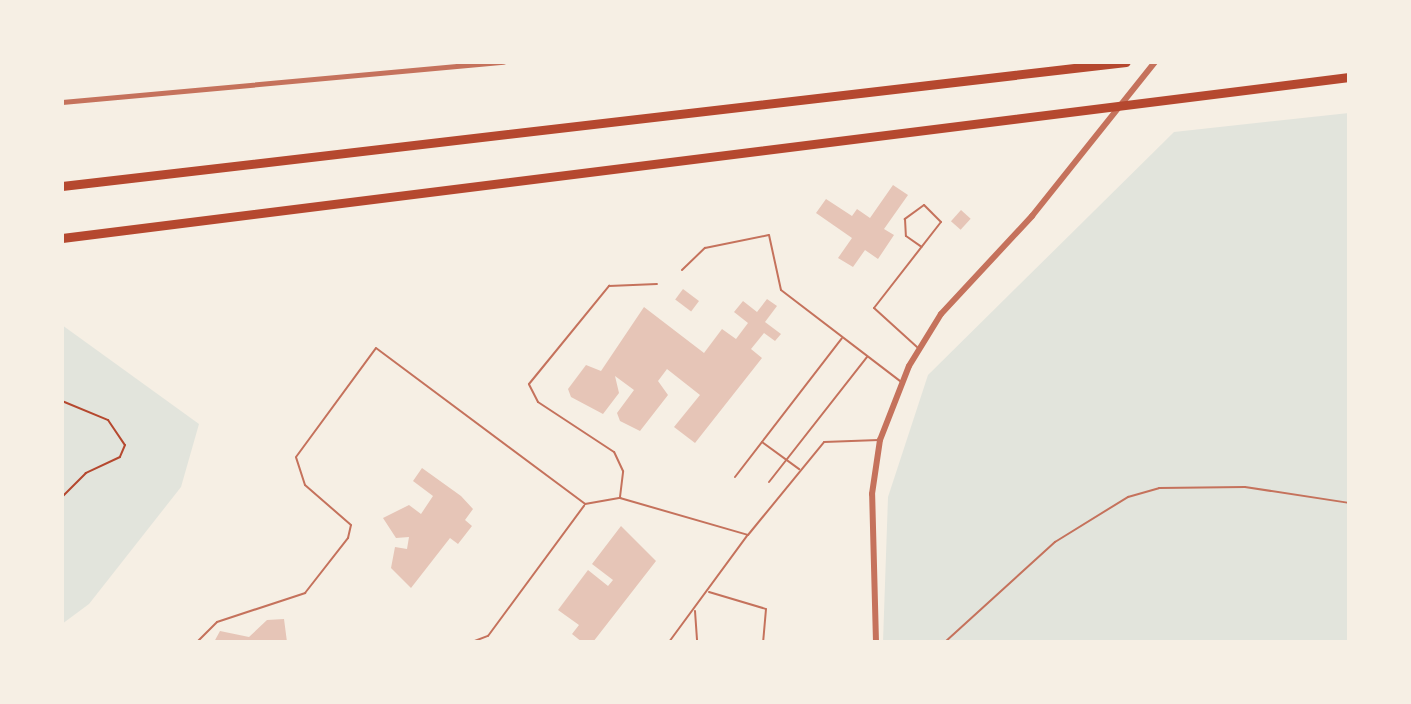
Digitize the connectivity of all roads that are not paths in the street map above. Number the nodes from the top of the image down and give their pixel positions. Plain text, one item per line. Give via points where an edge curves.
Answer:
1 (503, 62) edge
2 (1126, 62) edge
3 (1155, 62) edge
4 (1349, 77) edge
5 (62, 102) edge
6 (62, 186) edge
7 (62, 238) edge
8 (922, 247) junction
9 (682, 270) dead end
10 (657, 284) dead end
11 (843, 337) junction
12 (918, 348) junction
13 (867, 356) junction
14 (901, 382) junction
15 (880, 440) junction
16 (762, 442) junction
17 (786, 460) junction
18 (800, 470) junction
19 (735, 477) dead end
20 (769, 482) dead end
21 (620, 498) junction
22 (1349, 503) edge
23 (585, 504) junction
24 (748, 535) junction
25 (708, 591) junction
26 (695, 610) junction
27 (197, 642) edge
28 (347, 642) edge
29 (424, 642) edge
30 (472, 642) edge
31 (669, 642) edge
32 (697, 642) edge
33 (763, 642) edge
34 (876, 642) edge
35 (945, 642) edge

1 - 5 street
2 - 6 highway
3 - 12 street
4 - 7 highway
8 - 8 lane via 941,222 924,205 905,219 906,236
8 - 12 lane via 874,308
9 - 11 lane via 705,248 769,235 781,290
10 - 21 lane via 609,286 529,384 538,402 614,452 623,471
11 - 13 lane
11 - 16 lane
12 - 14 street
13 - 14 lane
13 - 17 lane
14 - 15 street
15 - 18 lane via 830,438
15 - 34 street via 868,550
16 - 17 lane
16 - 19 lane
17 - 18 lane
17 - 20 lane
18 - 24 lane
21 - 23 lane
21 - 24 lane
22 - 35 lane via 1245,487 1159,488 1128,497 1055,542
23 - 27 lane via 376,348 296,457 305,485 351,525 348,538 305,593 217,622
23 - 30 lane via 488,636
24 - 25 lane
25 - 26 lane
25 - 33 lane via 766,609
26 - 31 lane
26 - 32 lane
28 - 29 lane

